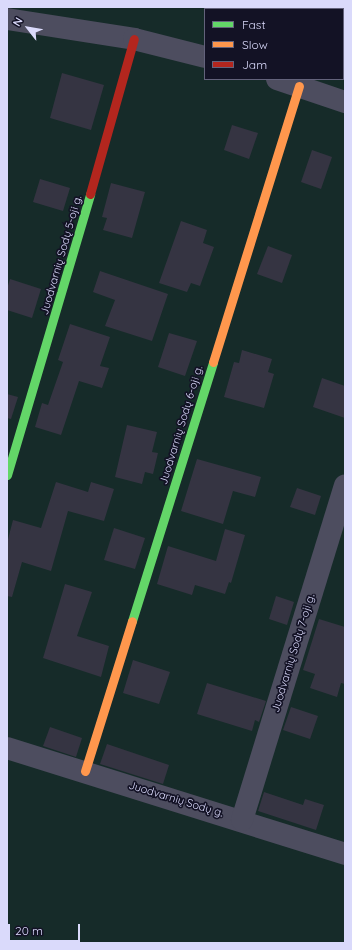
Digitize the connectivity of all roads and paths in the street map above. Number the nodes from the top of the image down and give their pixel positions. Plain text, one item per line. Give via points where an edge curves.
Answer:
1 (7, 19) edge
2 (134, 40) junction
3 (204, 57) edge
4 (280, 80) edge
5 (299, 86) junction
6 (345, 102) edge
7 (7, 475) edge
8 (345, 486) edge
9 (7, 748) edge
10 (85, 771) junction
11 (242, 820) junction
12 (345, 854) edge

1 - 2 street
2 - 3 street
2 - 7 street, Juodvarnių Sodų 5-oji g.
4 - 5 street
5 - 6 street
5 - 10 street, Juodvarnių Sodų 6-oji g.
8 - 11 street, Juodvarnių Sodų 7-oji g.
9 - 10 street, Juodvarnių Sodų g.
10 - 11 street, Juodvarnių Sodų g.
11 - 12 street, Juodvarnių Sodų g.

